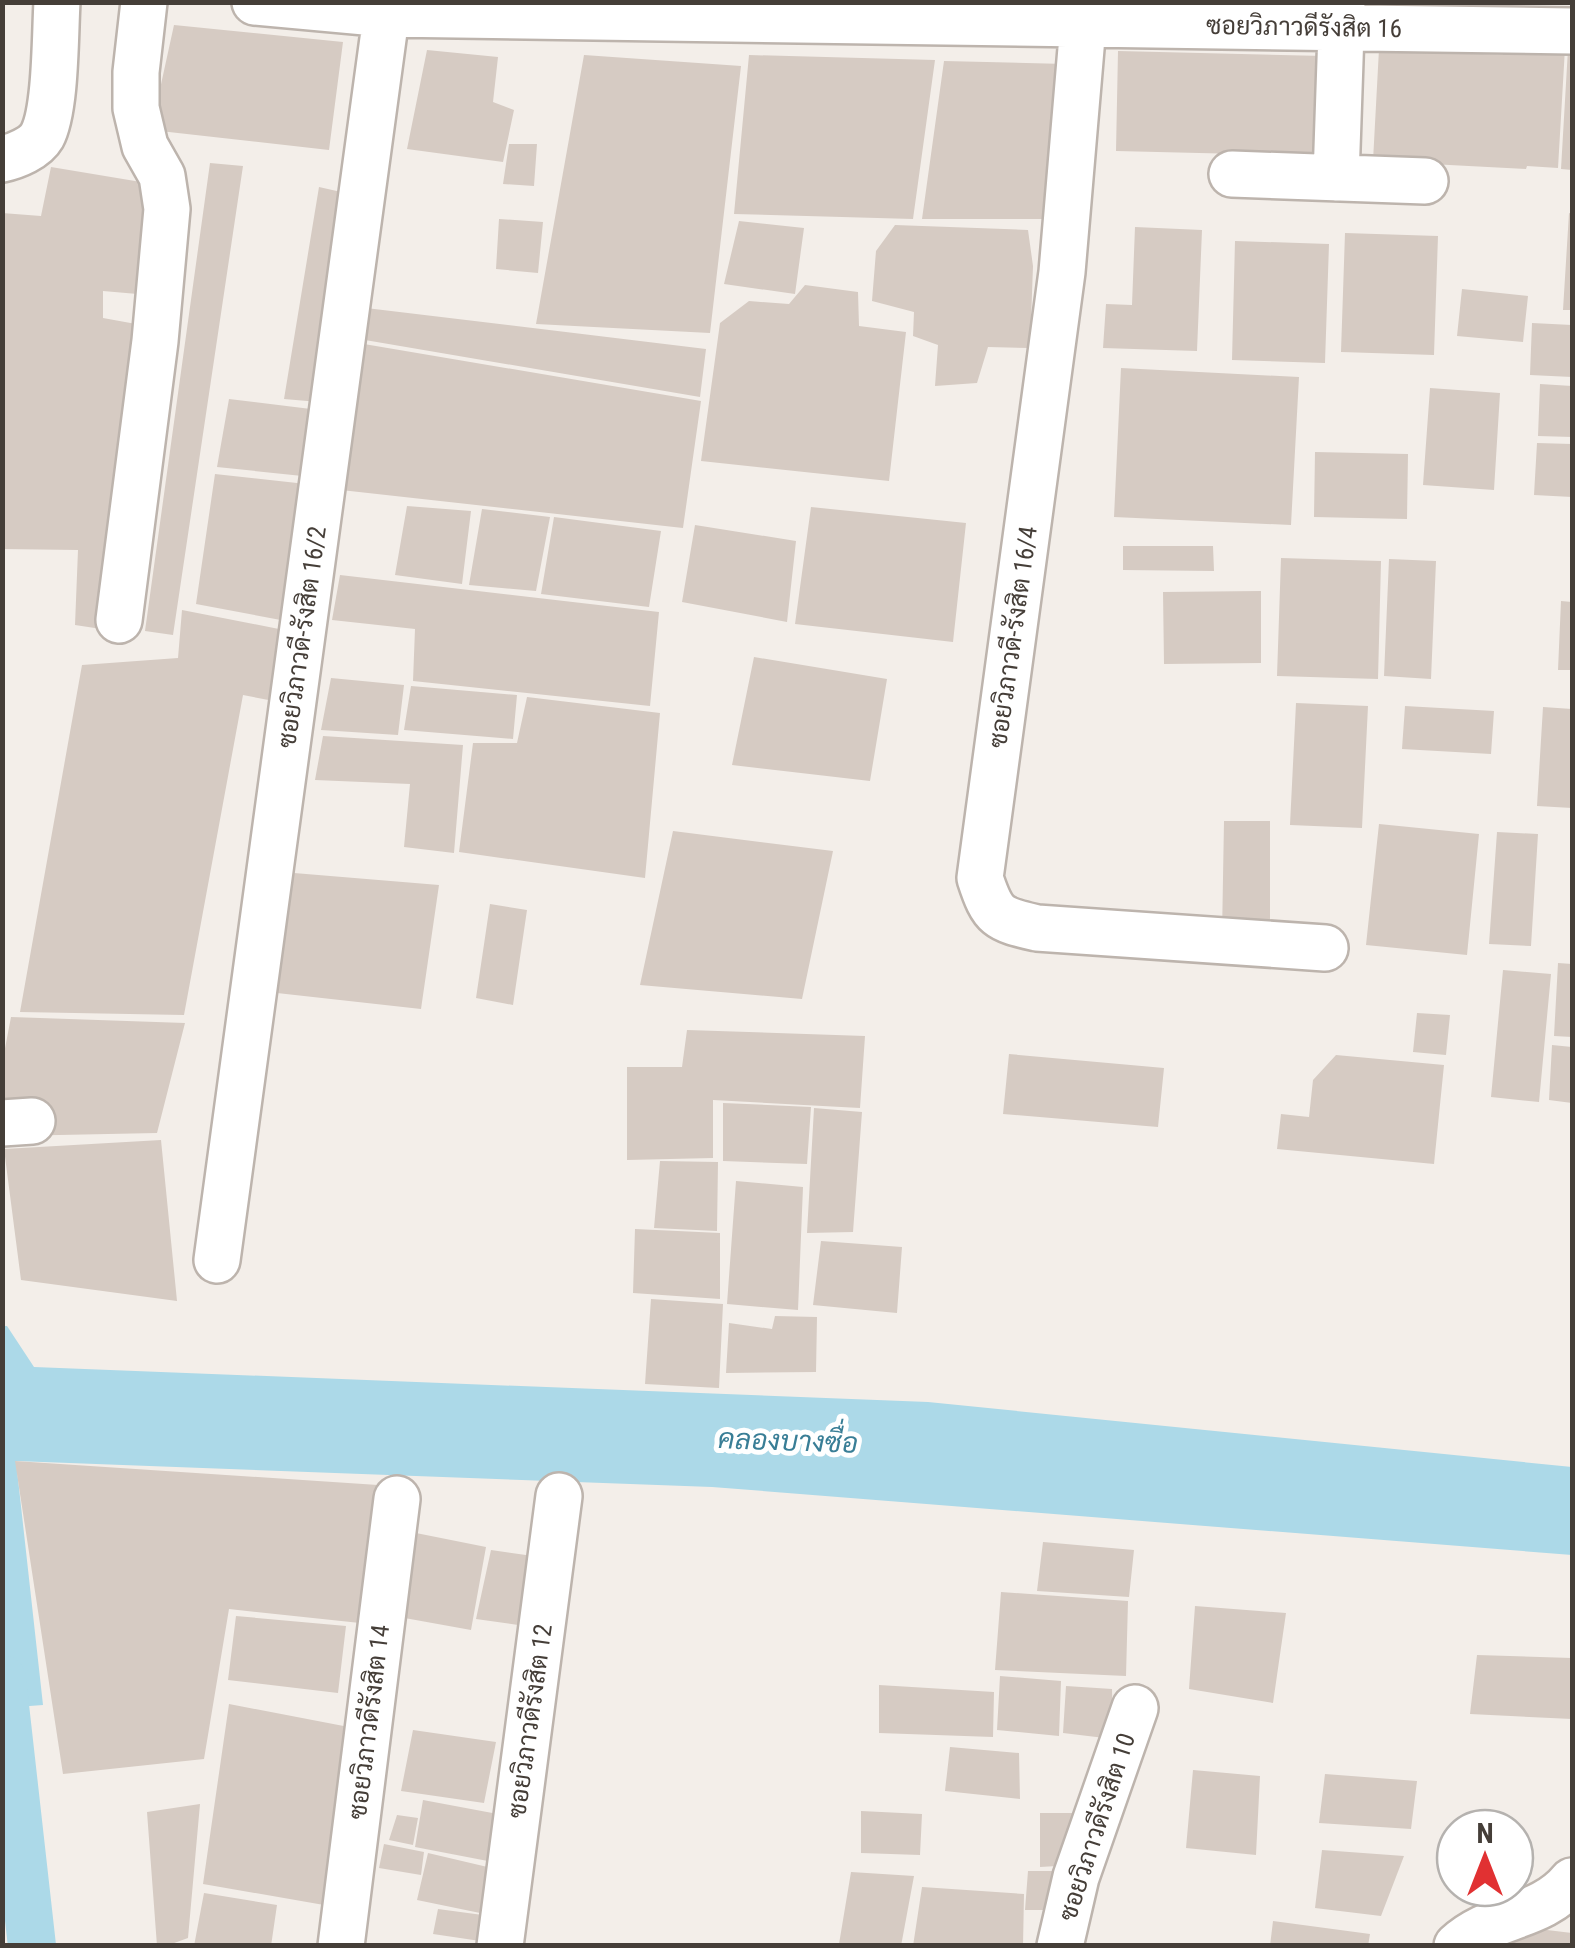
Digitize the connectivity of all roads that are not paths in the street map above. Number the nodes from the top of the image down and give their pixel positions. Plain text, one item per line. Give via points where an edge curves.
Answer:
1 (57, 2) edge
2 (144, 2) edge
3 (255, 2) edge
4 (387, 8) edge
5 (916, 13) edge
6 (1341, 14) edge
7 (1082, 25) junction
8 (1572, 31) edge
9 (2, 159) edge
10 (1232, 174) dead end
11 (1336, 178) junction
12 (1426, 182) dead end
13 (120, 620) dead end
14 (1325, 948) dead end
15 (217, 1260) dead end
16 (560, 1496) dead end
17 (397, 1499) dead end
18 (1135, 1708) dead end
19 (1572, 1882) edge
20 (341, 1946) edge
21 (500, 1946) edge
22 (1060, 1946) edge
23 (1458, 1946) edge

1 - 9 street via 50,114 41,140
2 - 13 street via 136,108 167,209
3 - 4 street, ซอยวิภาวดีรังสิต 16
4 - 5 street, ซอยวิภาวดีรังสิต 16
4 - 15 street, ซอยวิภาวดี-รังสิต 16/2
5 - 7 street, ซอยวิภาวดีรังสิต 16
6 - 7 street, ซอยวิภาวดีรังสิต 16
6 - 8 street, ซอยวิภาวดีรังสิต 16
6 - 11 street
7 - 14 street, ซอยวิภาวดี-รังสิต 16/4 via 1062,272 980,878 1004,920 1037,928
10 - 11 street
11 - 12 street
16 - 21 street, ซอยวิภาวดีรังสิต 12
17 - 20 street, ซอยวิภาวดีรังสิต 14
18 - 22 street, ซอยวิภาวดีรังสิต 10 via 1076,1877
19 - 23 street via 1546,1904 1491,1924

